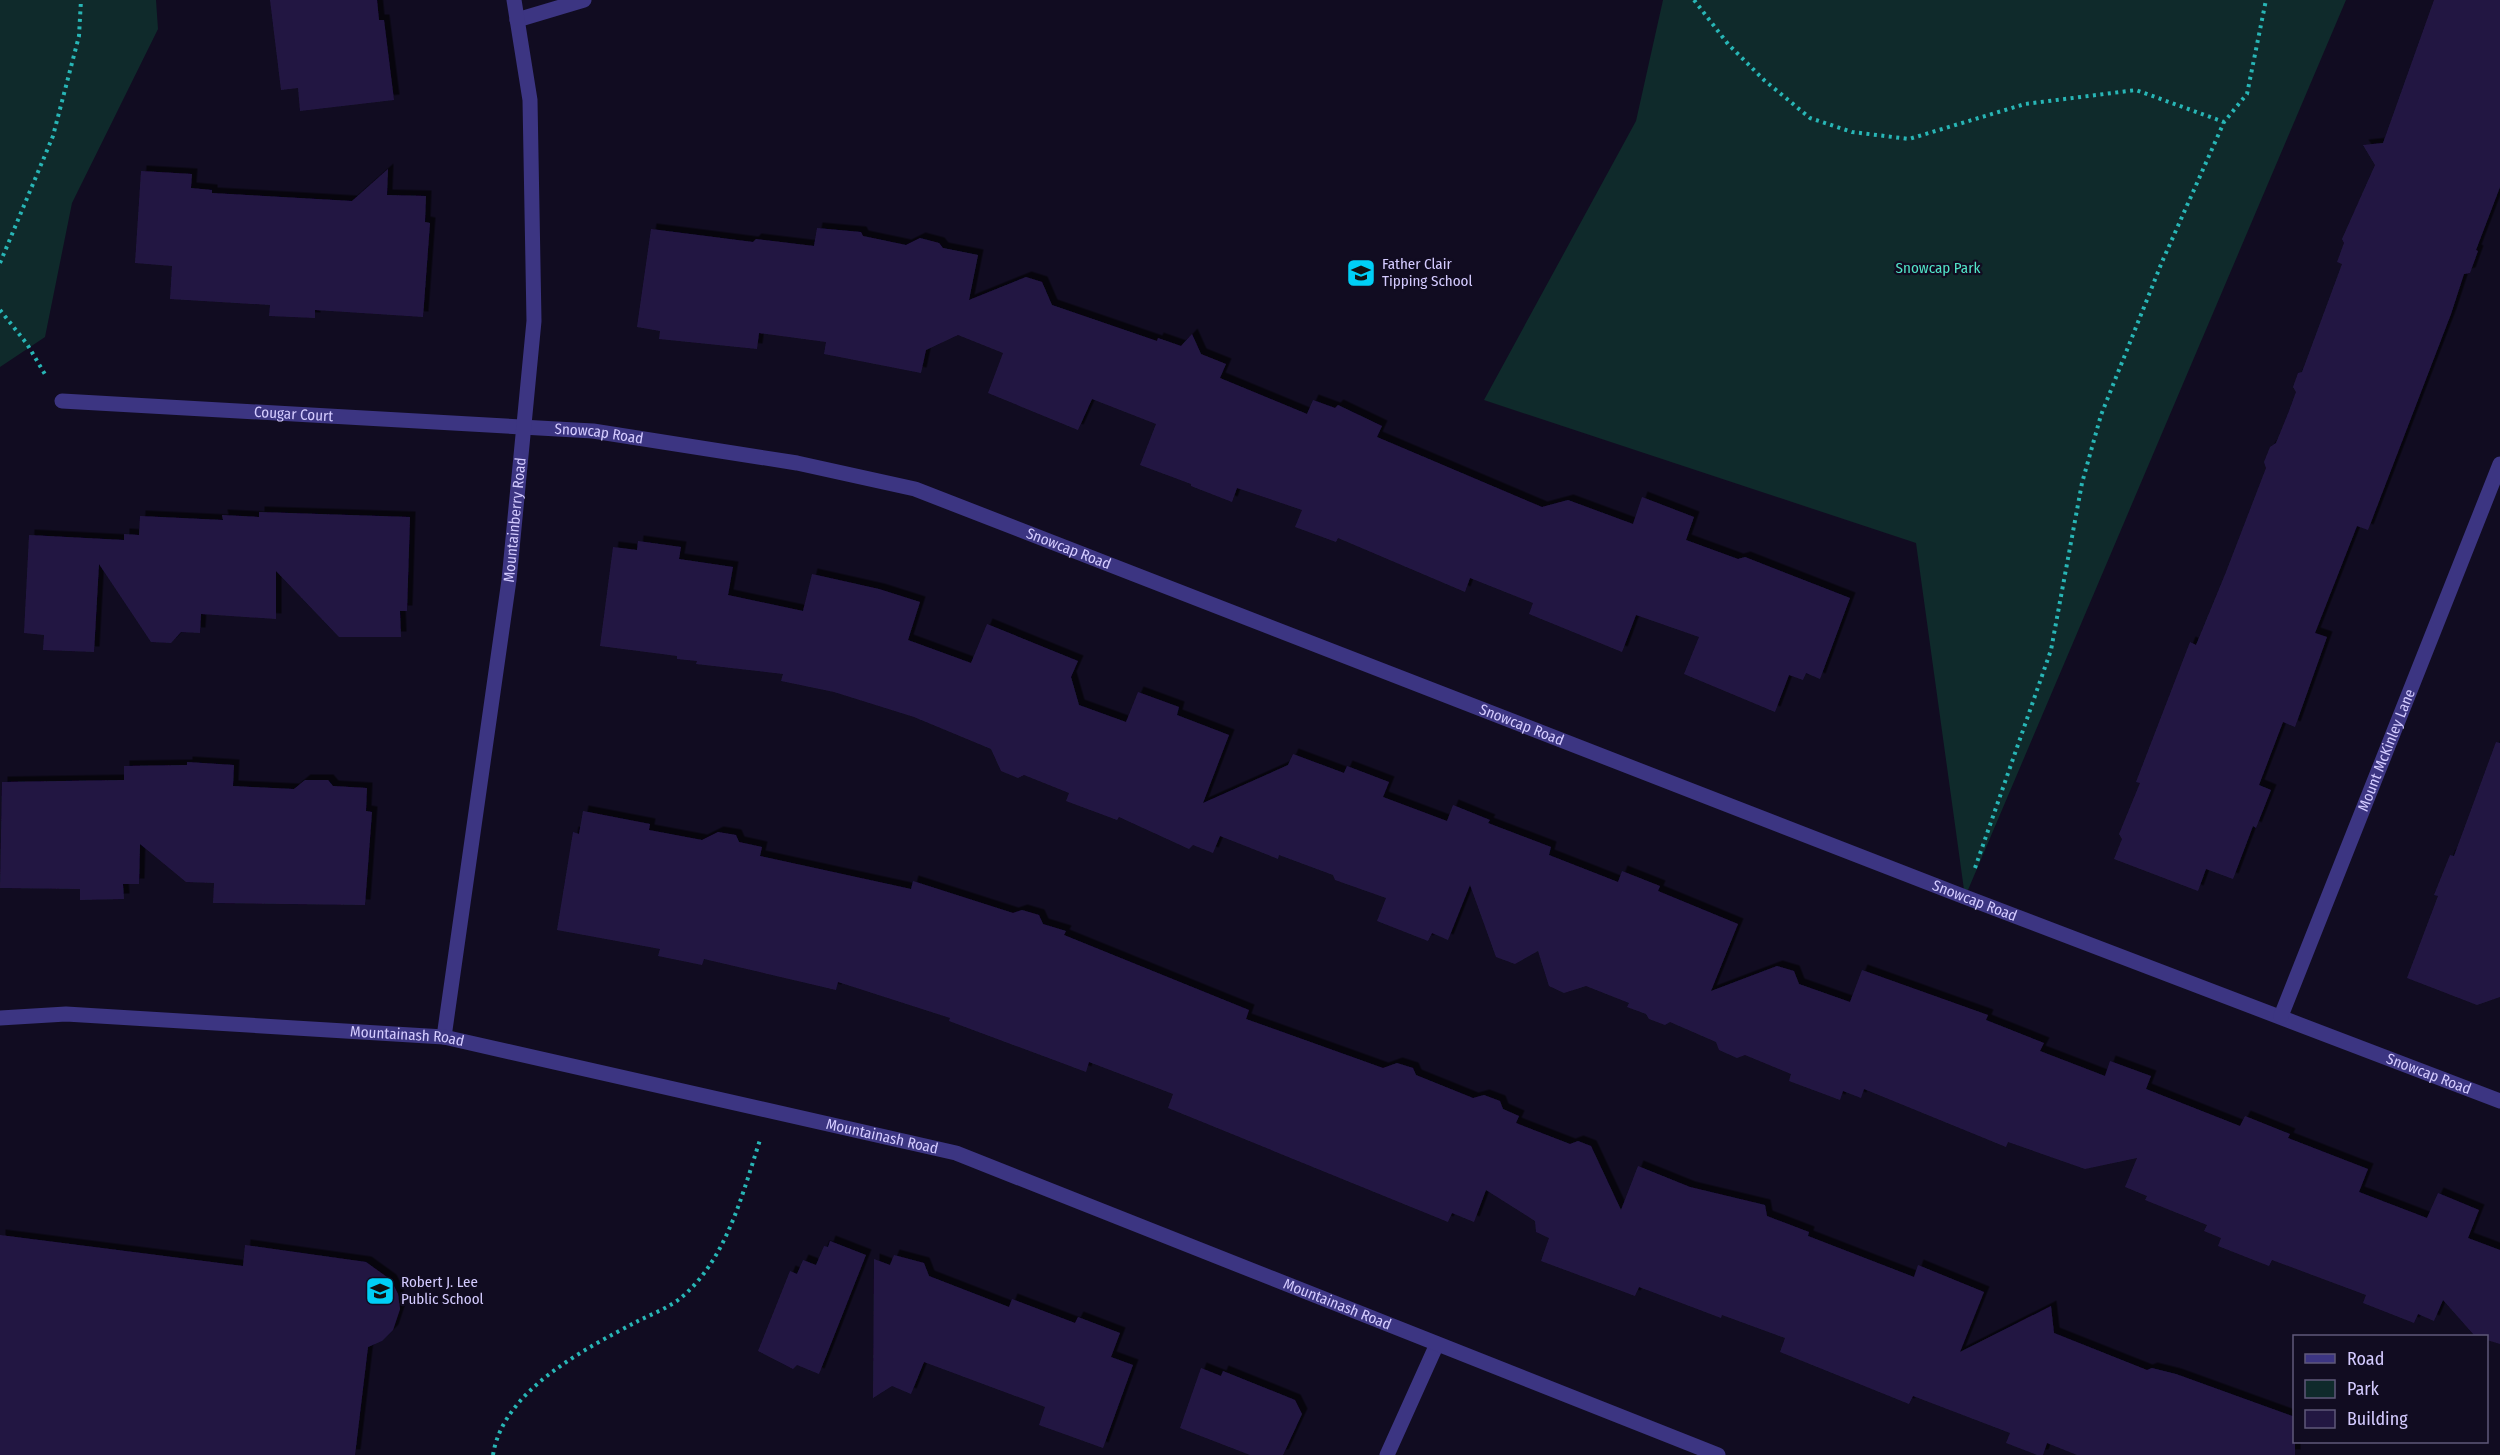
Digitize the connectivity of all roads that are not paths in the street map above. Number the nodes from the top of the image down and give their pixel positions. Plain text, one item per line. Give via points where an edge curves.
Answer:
1 (514, 0) edge
2 (584, 0) edge
3 (517, 20) junction
4 (62, 401) road end
5 (525, 428) junction
6 (2500, 464) edge
7 (2497, 483) edge
8 (2281, 1016) junction
9 (0, 1018) edge
10 (444, 1037) junction
11 (2500, 1101) edge
12 (1437, 1344) junction
13 (1388, 1455) edge
14 (1718, 1455) edge

1 - 3 street, Mountainberry Road
2 - 3 street
3 - 5 street, Mountainberry Road via 530,100 534,321
4 - 5 street, Cougar Court
5 - 8 street, Snowcap Road via 593,431 797,463 915,489
5 - 10 street, Mountainberry Road via 509,580
6 - 7 street, Mount McKinley Lane
7 - 8 street, Mount McKinley Lane
8 - 11 street, Snowcap Road
9 - 10 street, Mountainash Road via 66,1014
10 - 12 street, Mountainash Road via 956,1153
12 - 13 street
12 - 14 street, Mountainash Road

